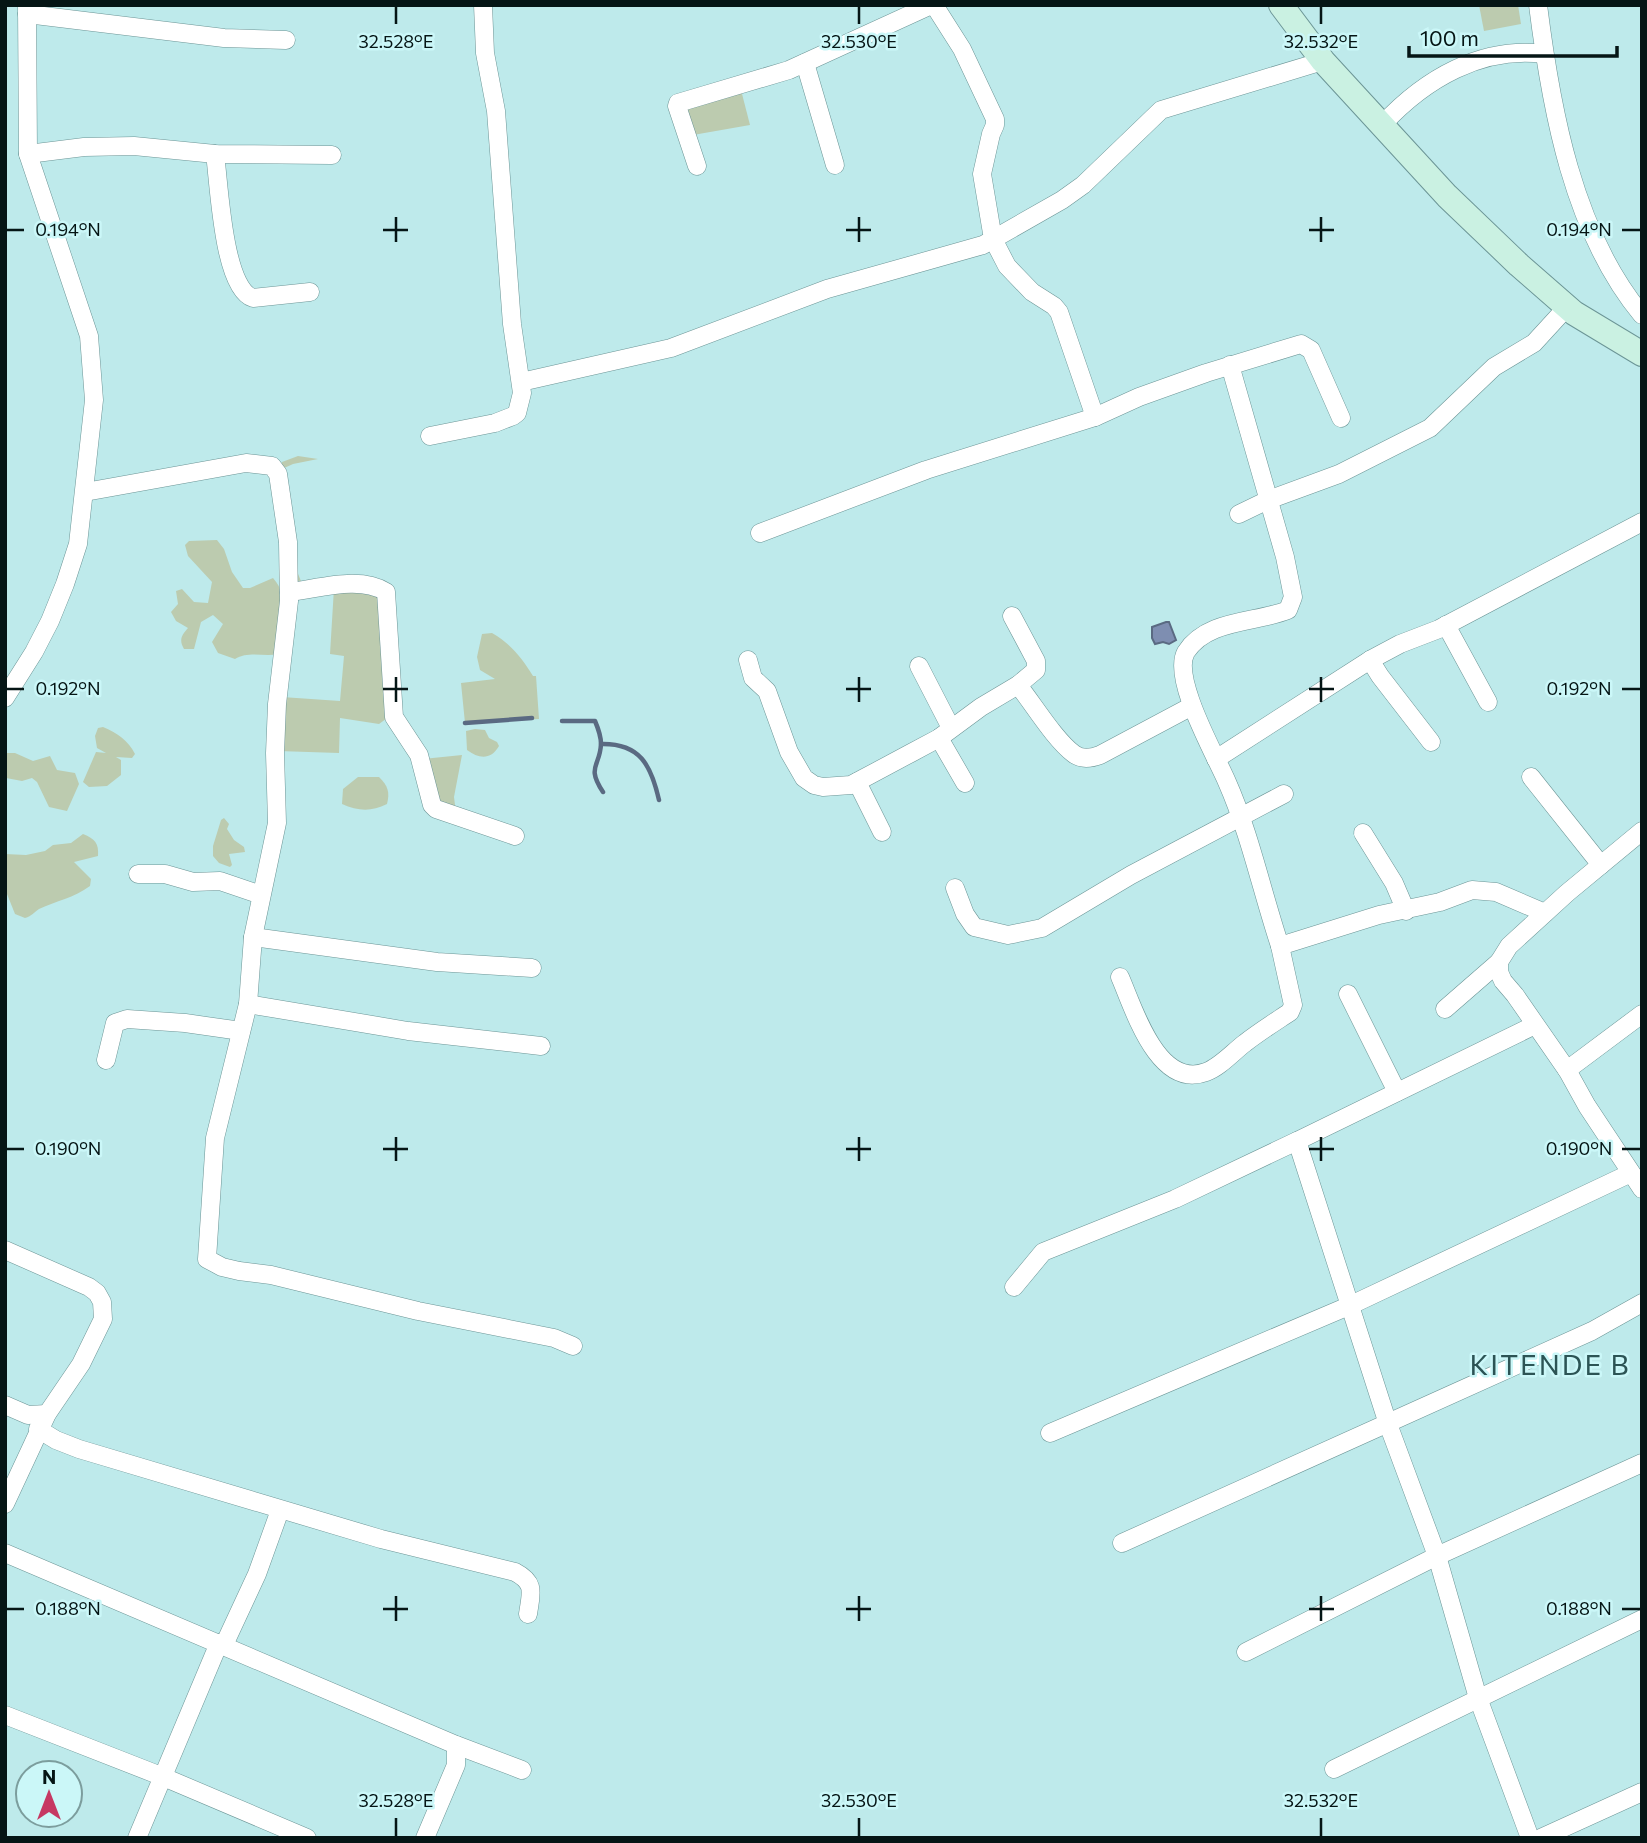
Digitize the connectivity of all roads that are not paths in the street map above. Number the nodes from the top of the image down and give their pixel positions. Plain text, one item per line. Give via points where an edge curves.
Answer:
1 (483, 5) edge
2 (933, 5) edge
3 (1281, 5) edge
4 (1538, 5) edge
5 (27, 9) edge
6 (286, 40) dead end
7 (1544, 54) junction
8 (1323, 61) junction
9 (805, 63) junction
10 (1383, 124) junction
11 (215, 153) junction
12 (28, 154) junction
13 (332, 155) dead end
14 (835, 165) dead end
15 (698, 166) dead end
16 (993, 239) junction
17 (310, 292) dead end
18 (1567, 307) junction
19 (1642, 315) edge
20 (1642, 354) edge
21 (1230, 365) junction
22 (521, 382) junction
23 (1095, 417) junction
24 (1341, 418) dead end
25 (430, 436) dead end
26 (85, 492) junction
27 (1268, 500) junction
28 (1239, 514) dead end
29 (1642, 523) edge
30 (760, 533) dead end
31 (289, 592) junction
32 (1012, 615) dead end
33 (1446, 625) junction
34 (748, 660) dead end
35 (1370, 660) junction
36 (919, 666) dead end
37 (1018, 685) junction
38 (5, 698) edge
39 (1488, 702) dead end
40 (1192, 706) junction
41 (945, 733) junction
42 (1432, 742) dead end
43 (1216, 759) junction
44 (1531, 777) dead end
45 (857, 782) junction
46 (965, 783) dead end
47 (1284, 794) dead end
48 (1240, 818) junction
49 (1642, 831) edge
50 (882, 832) dead end
51 (1363, 833) dead end
52 (515, 836) dead end
53 (1601, 865) junction
54 (138, 874) dead end
55 (955, 888) dead end
56 (261, 895) junction
57 (1406, 911) junction
58 (1545, 913) junction
59 (253, 937) junction
60 (1280, 946) junction
61 (1499, 962) junction
62 (533, 968) dead end
63 (1120, 977) dead end
64 (1348, 994) dead end
65 (248, 1003) junction
66 (1445, 1010) dead end
67 (1642, 1014) edge
68 (1535, 1025) junction
69 (241, 1031) junction
70 (541, 1046) dead end
71 (106, 1060) dead end
72 (1567, 1070) junction
73 (1397, 1093) junction
74 (1297, 1141) junction
75 (1631, 1173) junction
76 (1642, 1189) edge
77 (5, 1250) edge
78 (1014, 1287) dead end
79 (1642, 1303) edge
80 (1351, 1305) junction
81 (573, 1346) dead end
82 (5, 1405) edge
83 (43, 1422) junction
84 (1388, 1424) junction
85 (1050, 1433) dead end
86 (1642, 1463) edge
87 (5, 1504) edge
88 (280, 1510) junction
89 (1122, 1543) dead end
90 (5, 1553) edge
91 (1437, 1556) junction
92 (528, 1614) dead end
93 (1642, 1619) edge
94 (222, 1644) junction
95 (1246, 1652) dead end
96 (1478, 1698) junction
97 (5, 1715) edge
98 (456, 1745) junction
99 (1334, 1769) dead end
100 (522, 1770) dead end
101 (161, 1776) junction
102 (1642, 1792) edge
103 (137, 1838) edge
104 (307, 1838) edge
105 (425, 1838) edge
106 (1530, 1838) edge
107 (1541, 1838) edge

1 - 22 street
2 - 9 street
2 - 16 street via 962,49 995,119 982,174
3 - 8 street
4 - 7 street
5 - 6 street via 223,38
5 - 12 street
7 - 10 street via 1523,51 1452,70 1406,100
7 - 19 street via 1558,126 1583,211
8 - 10 street
8 - 16 street via 1161,110 1083,185
9 - 14 street
9 - 15 street via 678,103
10 - 18 street via 1447,196
11 - 12 street via 134,146
11 - 13 street
11 - 17 street via 229,256 239,287 253,298
12 - 26 street via 89,337 94,400
16 - 22 street via 968,251 827,289 671,348
16 - 23 street via 1007,266 1059,312
18 - 20 street
18 - 27 street via 1534,343 1494,367 1430,428 1339,474
21 - 23 street
21 - 24 street via 1301,344 1311,350
21 - 27 street
22 - 25 street via 513,416
23 - 30 street via 926,471
26 - 31 street via 246,463 272,466 278,474 288,542
26 - 38 street via 78,544 65,584 34,652
27 - 28 street
27 - 40 street via 1292,603 1282,612 1222,627 1192,645 1182,662
29 - 33 street
31 - 52 street via 364,584 386,592 394,717 419,755 432,805
31 - 56 street via 277,704 276,823
32 - 37 street via 1037,666
33 - 35 street
33 - 39 street
34 - 45 street via 754,678 767,691 804,779 823,787
35 - 42 street
35 - 43 street
36 - 41 street
37 - 40 street via 1075,755 1083,758 1100,755
37 - 41 street
40 - 43 street
41 - 45 street
41 - 46 street
43 - 48 street
44 - 53 street
45 - 50 street
47 - 48 street
48 - 55 street via 1032,932 1009,936 974,927
48 - 60 street
49 - 53 street
51 - 57 street
53 - 58 street
54 - 56 street via 220,881
56 - 59 street
57 - 58 street via 1483,890
57 - 60 street
58 - 61 street via 1503,952
59 - 62 street via 437,962
59 - 65 street
60 - 63 street via 1293,1005 1290,1012 1208,1071 1195,1074 1180,1073 1164,1064
61 - 66 street
61 - 68 street via 1503,981
64 - 73 street
65 - 69 street
65 - 70 street via 408,1031
67 - 72 street
68 - 72 street
68 - 73 street
69 - 71 street via 127,1019 116,1023
69 - 81 street via 215,1138 207,1259 222,1267 554,1338
72 - 75 street
73 - 74 street
74 - 78 street via 1175,1199 1043,1252
74 - 80 street
75 - 76 street
75 - 80 street
77 - 83 street via 81,1283 102,1302 103,1319 81,1364
79 - 84 street via 1592,1331
80 - 84 street
80 - 85 street
82 - 83 street
83 - 87 street
83 - 88 street via 55,1440
84 - 89 street
84 - 91 street
86 - 91 street
88 - 92 street via 515,1572 530,1584
88 - 94 street via 257,1574
90 - 94 street
91 - 95 street
91 - 96 street
93 - 96 street
94 - 98 street
94 - 101 street
96 - 99 street
96 - 106 street
97 - 101 street
98 - 100 street
98 - 105 street via 456,1765
101 - 103 street
101 - 104 street
102 - 107 street

